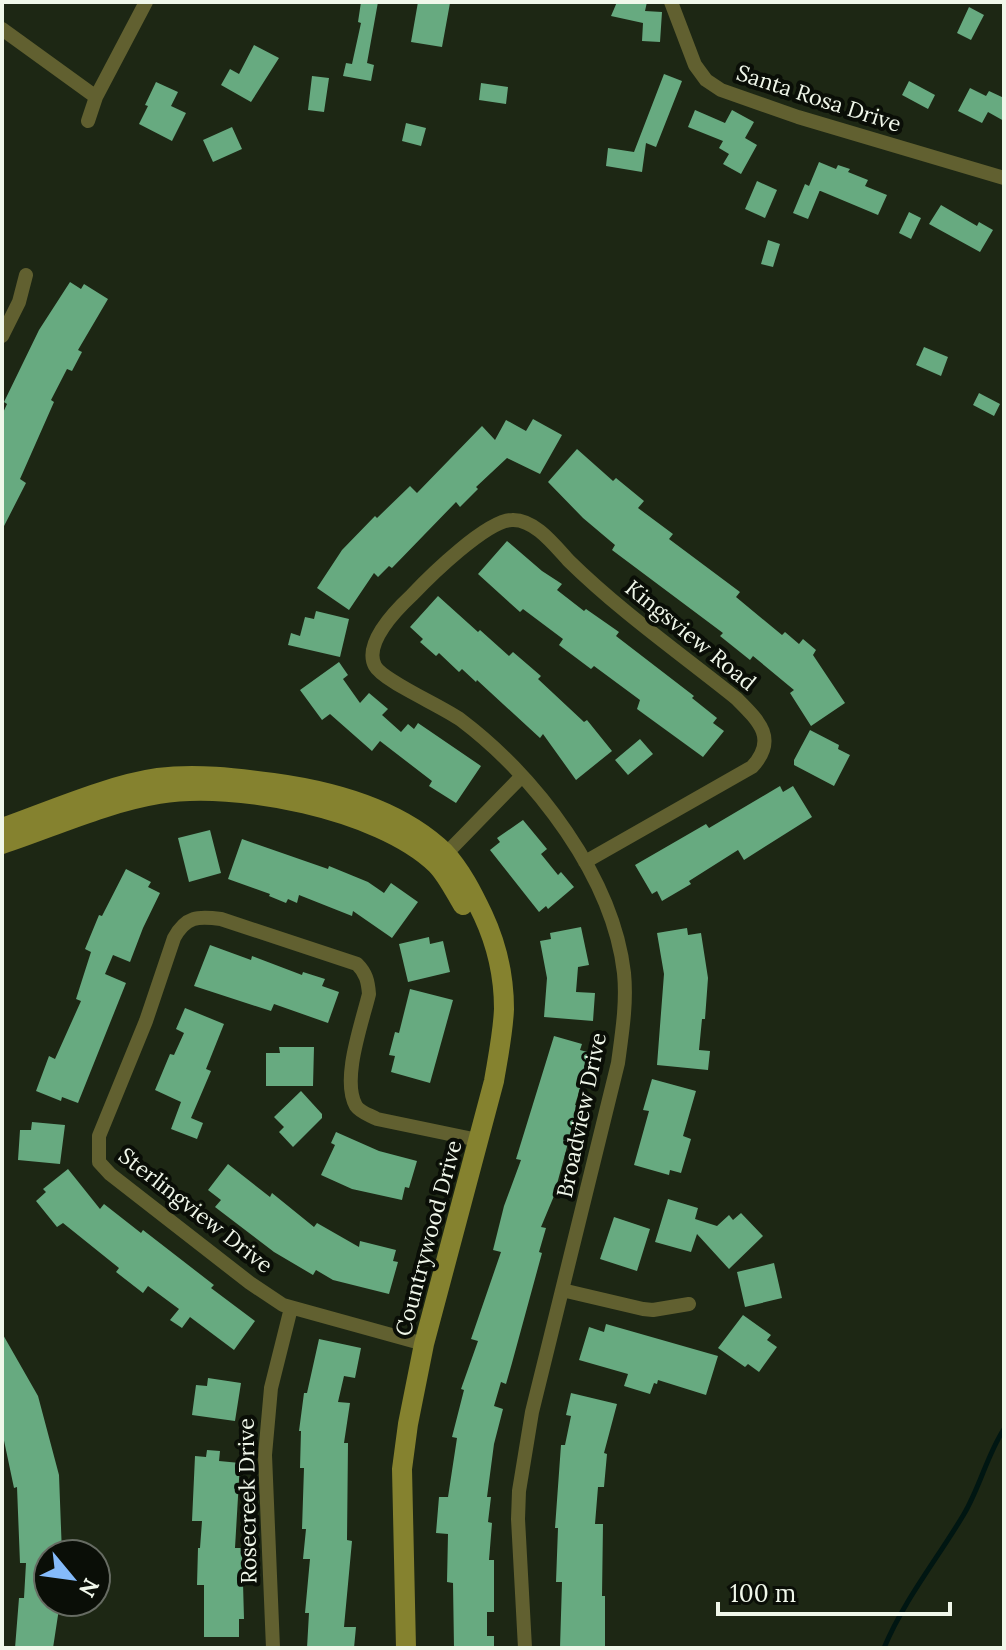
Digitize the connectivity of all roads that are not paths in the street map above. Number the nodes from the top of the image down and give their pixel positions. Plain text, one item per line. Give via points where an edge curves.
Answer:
1 (146, 2) edge
2 (671, 2) edge
3 (2, 29) edge
4 (96, 97) junction
5 (88, 121) dead end
6 (1004, 178) edge
7 (26, 275) dead end
8 (2, 336) edge
9 (519, 520) joint
10 (521, 777) junction
11 (2, 828) edge
12 (2, 844) edge
13 (441, 859) junction
14 (585, 862) junction
15 (472, 1139) junction
16 (562, 1290) junction
17 (689, 1304) dead end
18 (291, 1308) junction
19 (418, 1343) junction
20 (273, 1648) edge
21 (394, 1648) edge
22 (406, 1648) edge
23 (525, 1648) edge

1 - 4 street
2 - 6 street, Santa Rosa Drive via 695,65 721,90
3 - 4 street
4 - 5 street
7 - 8 street
9 - 10 street, Broadview Drive via 490,528 440,568 383,628 372,658 389,680 425,697 483,738
9 - 14 street, Kingsview Road via 546,536 632,617 737,699 759,724 765,741 760,759 744,773
10 - 13 street
10 - 14 street, Broadview Drive
11 - 13 street via 128,785 157,778 213,777 334,795 399,822 429,840
12 - 13 street via 132,800 211,792 315,805
13 - 15 street, Countrywood Drive via 477,902 493,936 503,982 502,1040 494,1081
14 - 16 street, Broadview Drive via 618,936 625,1007 612,1091
15 - 18 street, Sterlingview Drive via 377,1119 356,1105 350,1086 352,1066 369,994 369,982 357,964 221,919 207,917 181,926 99,1136 99,1162 250,1283
15 - 19 street, Countrywood Drive
16 - 17 street via 643,1309
16 - 23 street, Broadview Drive via 519,1491
18 - 19 street, Sterlingview Drive
18 - 20 street, Rosecreek Drive via 271,1388 266,1443
19 - 21 street, Countrywood Drive via 400,1399 389,1467
19 - 22 street, Countrywood Drive via 402,1469

